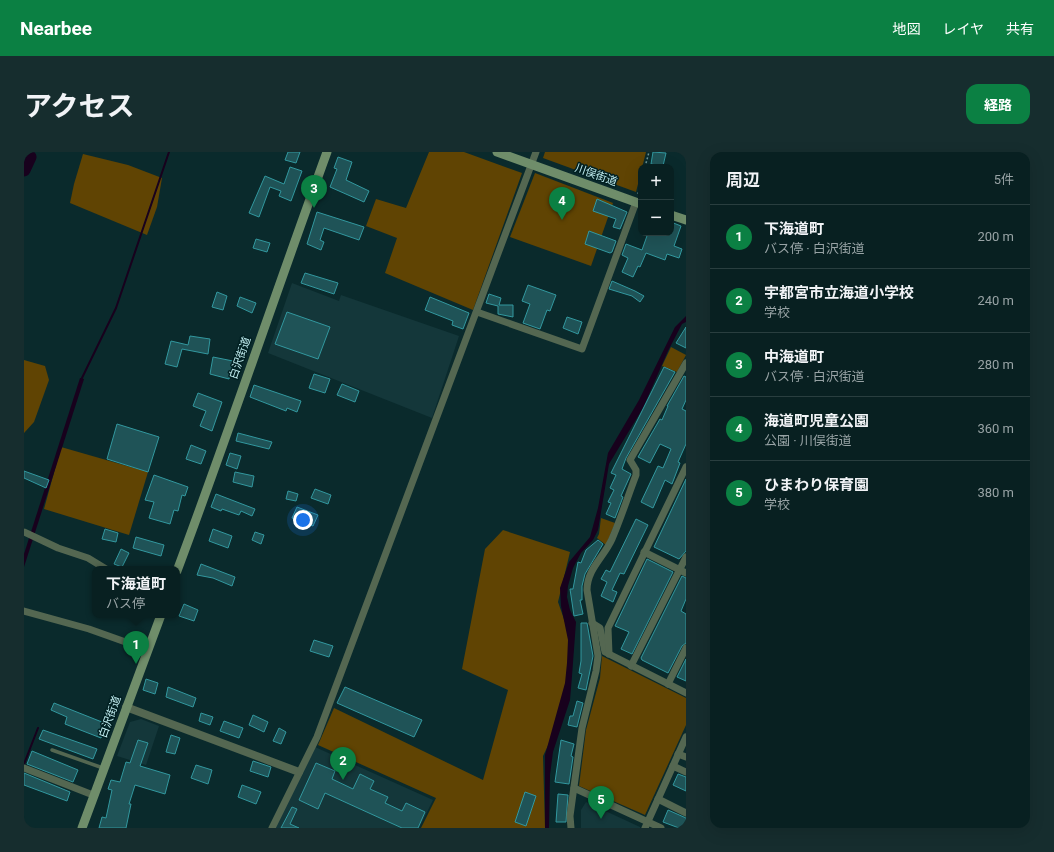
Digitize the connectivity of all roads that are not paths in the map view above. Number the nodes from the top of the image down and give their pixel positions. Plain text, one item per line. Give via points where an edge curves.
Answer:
1 (327, 152) edge
2 (497, 152) edge
3 (536, 152) edge
4 (533, 165) junction
5 (638, 203) edge
6 (674, 216) edge
7 (686, 220) edge
8 (477, 312) junction
9 (686, 363) edge
10 (686, 467) edge
11 (24, 532) edge
12 (644, 552) junction
13 (686, 557) edge
14 (101, 566) edge
15 (179, 566) edge
16 (683, 571) edge
17 (24, 611) edge
18 (160, 618) edge
19 (592, 623) junction
20 (686, 648) edge
21 (148, 650) junction
22 (609, 654) junction
23 (631, 666) junction
24 (668, 684) junction
25 (686, 693) edge
26 (126, 707) junction
27 (686, 737) edge
28 (52, 750) dead end
29 (678, 754) junction
30 (686, 758) edge
31 (673, 766) junction
32 (24, 768) edge
33 (104, 768) junction
34 (299, 772) junction
35 (686, 772) edge
36 (574, 788) junction
37 (93, 796) junction
38 (658, 799) junction
39 (686, 813) edge
40 (646, 825) edge
41 (82, 828) edge
42 (272, 828) edge
43 (571, 828) edge
44 (661, 828) edge

1 - 15 main road, 白沢街道
2 - 4 main road, 川俣街道
3 - 4 street
4 - 5 main road, 川俣街道
4 - 8 street
5 - 8 street via 582,349
6 - 7 main road
8 - 34 street via 317,737
9 - 19 street via 630,460 636,475 611,540 587,580
10 - 12 street
11 - 14 street via 58,548 88,558
12 - 16 street
12 - 22 street via 608,628
13 - 16 street
16 - 23 street
17 - 21 street via 89,629
18 - 21 main road, 白沢街道
19 - 22 street via 600,628 605,652
19 - 36 street via 598,656 582,728
20 - 24 street
21 - 26 main road, 白沢街道
22 - 23 street
23 - 24 street
24 - 25 street
26 - 33 main road, 白沢街道
26 - 34 street
27 - 29 street
28 - 33 lane
29 - 30 street
29 - 31 street
31 - 35 street
31 - 38 street
32 - 37 street
33 - 37 main road, 白沢街道
34 - 42 street
36 - 40 street
36 - 43 street
37 - 41 main road, 白沢街道
38 - 39 street
38 - 40 street
40 - 44 street

